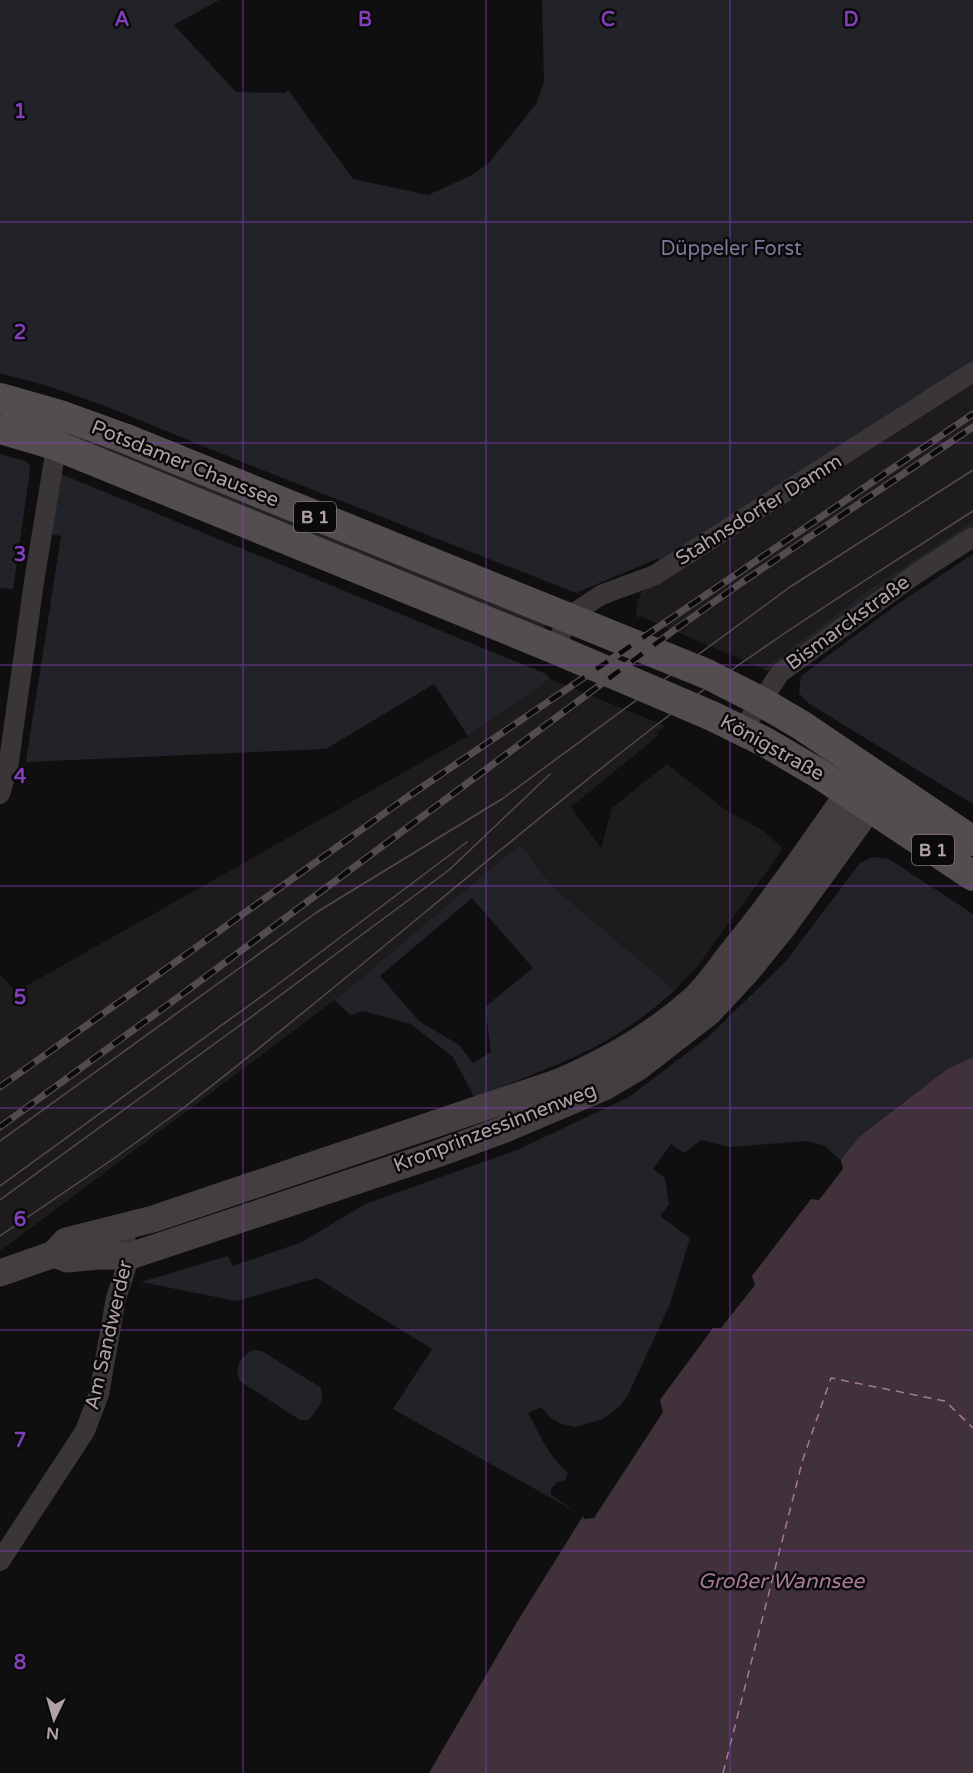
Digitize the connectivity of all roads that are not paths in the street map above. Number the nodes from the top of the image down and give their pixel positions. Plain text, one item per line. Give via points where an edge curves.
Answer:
1 (973, 372) edge
2 (0, 398) edge
3 (63, 416) junction
4 (0, 429) edge
5 (55, 445) junction
6 (973, 537) edge
7 (568, 617) junction
8 (555, 649) junction
9 (760, 700) junction
10 (742, 730) junction
11 (876, 775) junction
12 (0, 792) edge
13 (859, 800) junction
14 (973, 841) edge
15 (821, 853) junction
16 (973, 876) edge
17 (497, 1103) junction
18 (505, 1129) junction
19 (122, 1228) junction
20 (54, 1254) junction
21 (130, 1256) junction
22 (0, 1273) edge
23 (0, 1561) edge

1 - 7 street, Stahnsdorfer Damm via 655,575 602,595
2 - 3 main road, Potsdamer Chaussee / B 1
3 - 5 street
3 - 7 main road, Potsdamer Chaussee / B 1
4 - 5 main road, Potsdamer Chaussee / B 1
5 - 8 main road, Potsdamer Chaussee / B 1
5 - 12 street via 8,768
6 - 9 street, Bismarckstraße via 780,673
7 - 8 street
7 - 9 main road, Königstraße / B 1
8 - 10 main road, Königstraße / B 1
9 - 10 street, Bismarckstraße
9 - 11 main road, Königstraße / B 1
10 - 13 main road, Königstraße / B 1
11 - 13 main road, Kronprinzessinnenweg
11 - 14 main road, Königstraße / B 1
13 - 15 main road, Kronprinzessinnenweg
13 - 16 main road, Königstraße / B 1
15 - 17 main road, Kronprinzessinnenweg via 696,997 663,1025 594,1067
15 - 18 main road, Kronprinzessinnenweg via 782,928 709,1012 638,1067 604,1087
17 - 18 main road
17 - 19 main road, Kronprinzessinnenweg
18 - 21 main road, Kronprinzessinnenweg
19 - 20 main road, Kronprinzessinnenweg via 66,1241
19 - 21 street, Am Sandwerder
20 - 21 main road, Kronprinzessinnenweg via 67,1259
20 - 22 main road, Kronprinzessinnenweg
21 - 23 street, Am Sandwerder via 116,1298 95,1409 85,1431

